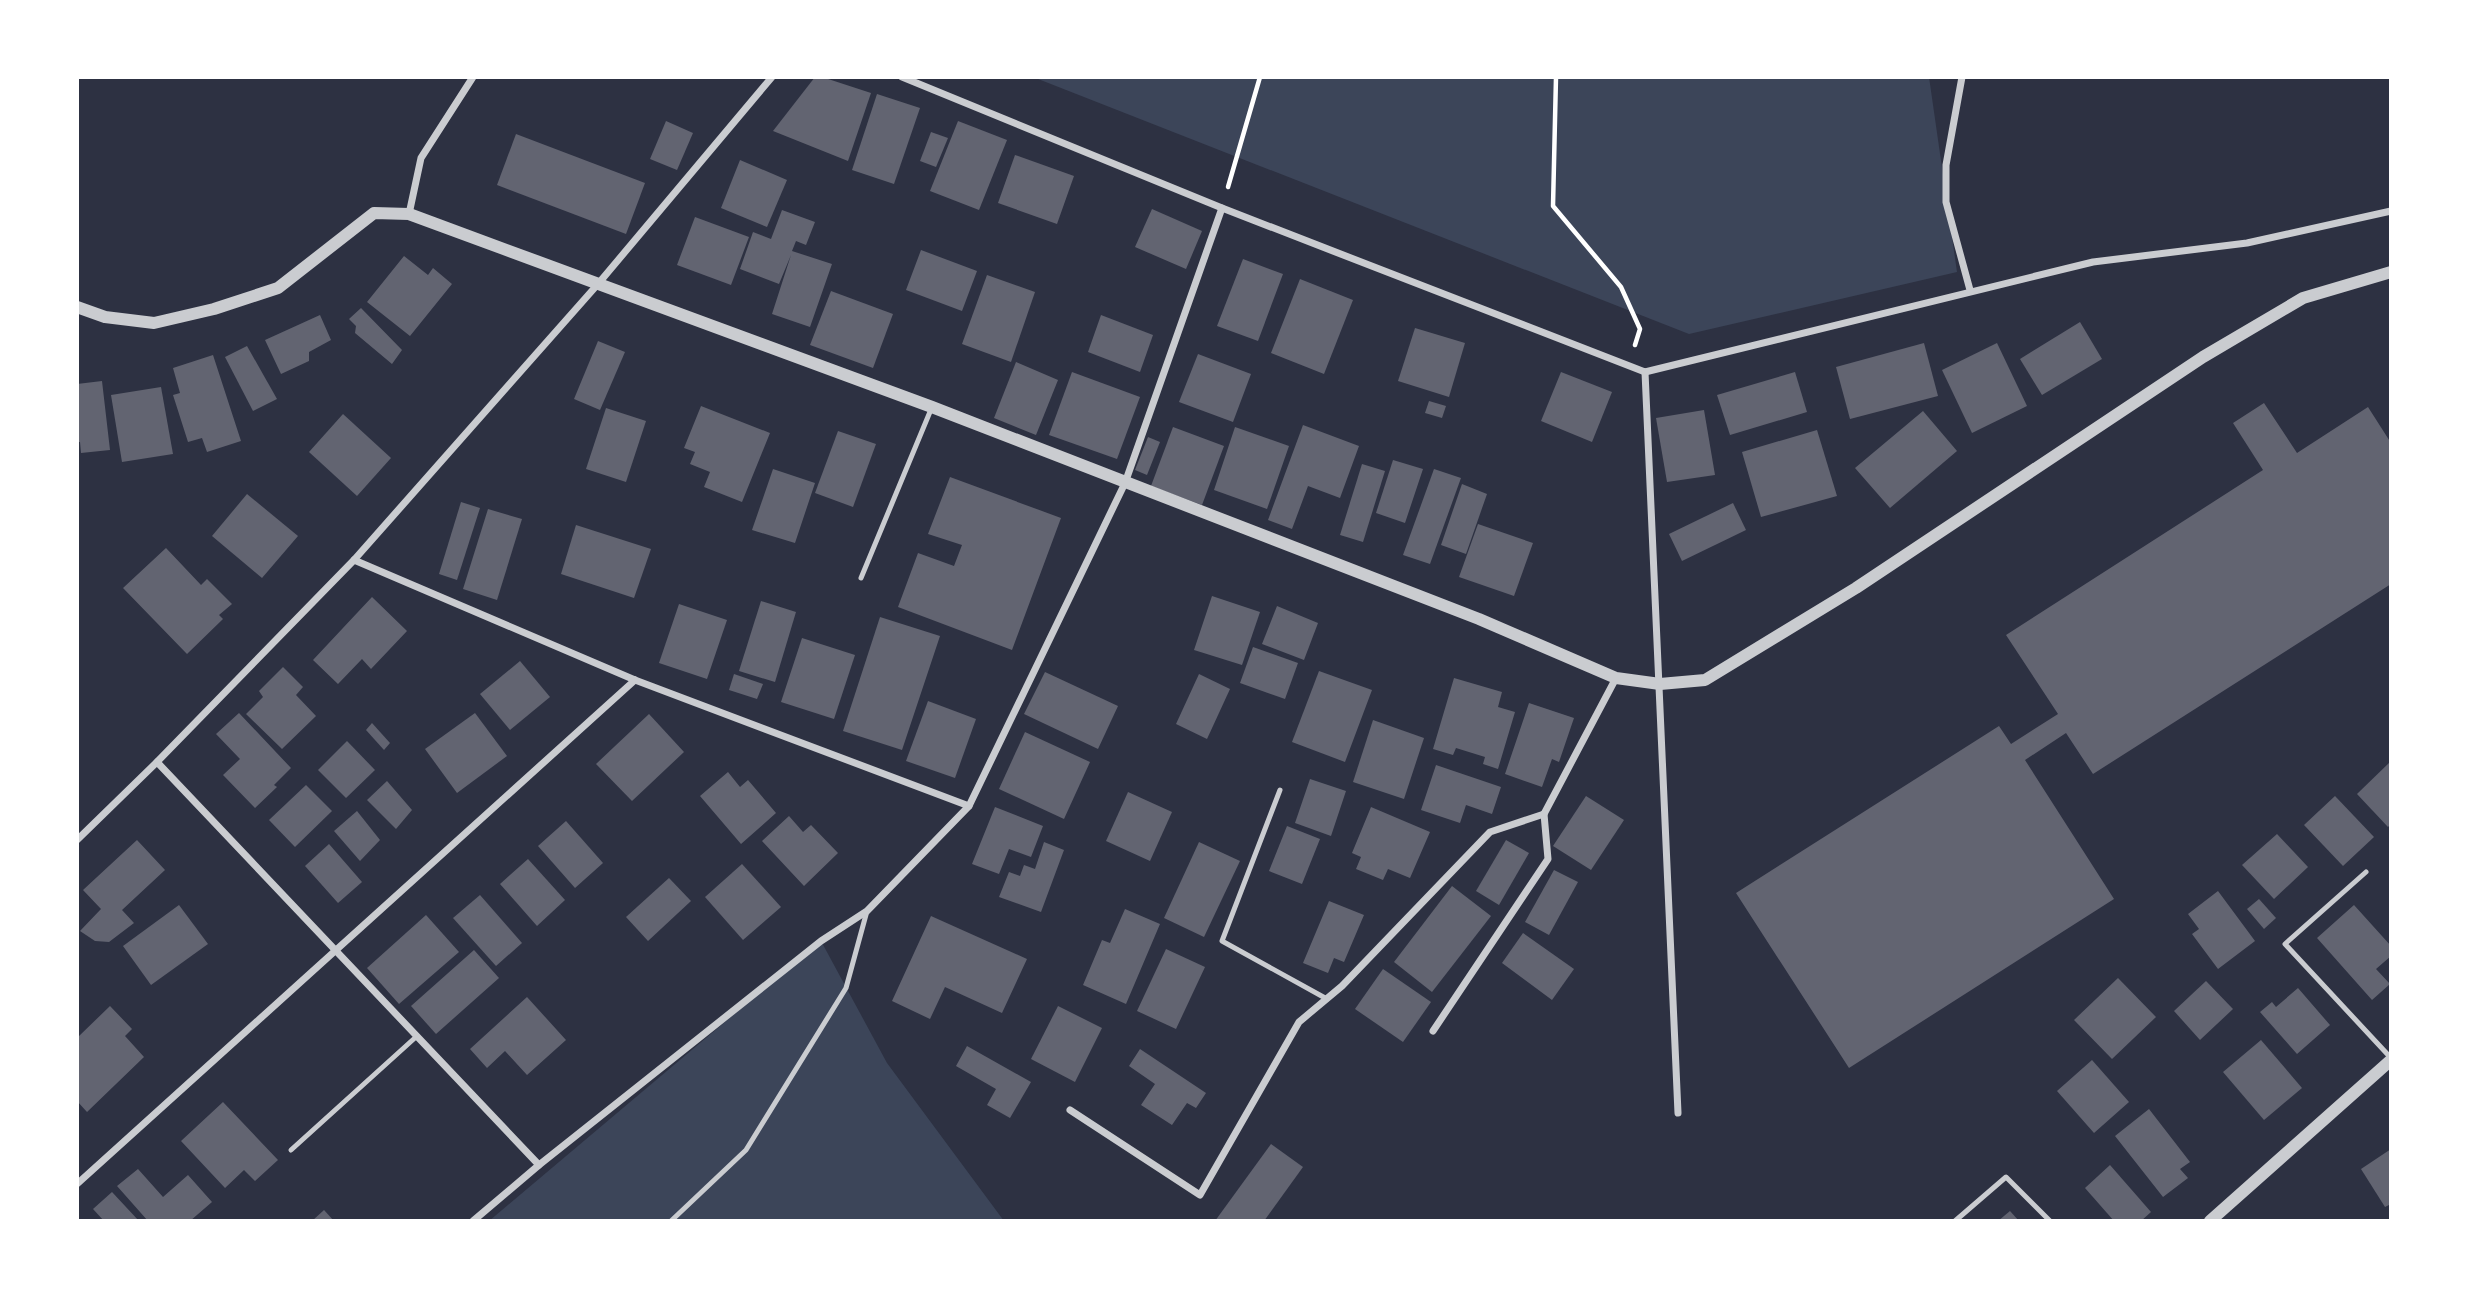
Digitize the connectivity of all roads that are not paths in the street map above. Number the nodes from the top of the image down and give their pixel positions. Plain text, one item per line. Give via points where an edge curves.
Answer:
1 (473, 77) edge
2 (772, 77) edge
3 (902, 77) edge
4 (1962, 77) edge
5 (1222, 208) junction
6 (2391, 211) edge
7 (410, 214) junction
8 (2391, 272) edge
9 (597, 285) junction
10 (1970, 290) junction
11 (77, 306) edge
12 (1645, 372) junction
13 (932, 407) junction
14 (1125, 483) junction
15 (354, 560) junction
16 (861, 578) dead end
17 (1616, 678) junction
18 (635, 680) junction
19 (1661, 684) junction
20 (157, 762) junction
21 (1280, 790) dead end
22 (969, 806) junction
23 (1544, 814) junction
24 (77, 840) edge
25 (2366, 872) dead end
26 (867, 911) junction
27 (335, 951) junction
28 (1327, 999) junction
29 (1433, 1031) dead end
30 (417, 1036) junction
31 (2391, 1059) edge
32 (1070, 1110) dead end
33 (1678, 1113) dead end
34 (290, 1150) dead end
35 (539, 1165) junction
36 (77, 1184) edge
37 (473, 1221) edge
38 (671, 1221) edge
39 (1955, 1221) edge
40 (2050, 1221) edge
41 (2210, 1221) edge

1 - 7 street via 421,158
2 - 9 street
3 - 5 street
4 - 10 street via 1946,164 1946,202
5 - 12 street
5 - 14 street
6 - 10 street via 2247,243 2093,261
7 - 9 street
7 - 11 street via 374,213 278,288 214,309 154,323 105,317
8 - 19 street via 2303,298 2203,357 1856,588 1705,680
9 - 13 street
9 - 15 street
10 - 12 street
12 - 19 street
13 - 14 street
13 - 16 lane
14 - 17 street
14 - 22 street
15 - 18 street
15 - 20 street
17 - 19 street
17 - 23 street
18 - 22 street
18 - 27 street
19 - 33 street
20 - 24 street
20 - 27 street
21 - 28 lane via 1222,941
22 - 26 street
23 - 28 street via 1490,832
23 - 29 street via 1548,859
25 - 31 lane via 2285,944
26 - 35 street via 821,941
26 - 38 lane via 846,988 746,1150
27 - 30 street
27 - 36 street
28 - 32 street via 1299,1022 1200,1195
30 - 34 lane
30 - 35 street
31 - 41 street
35 - 37 street
39 - 40 lane via 2006,1177

